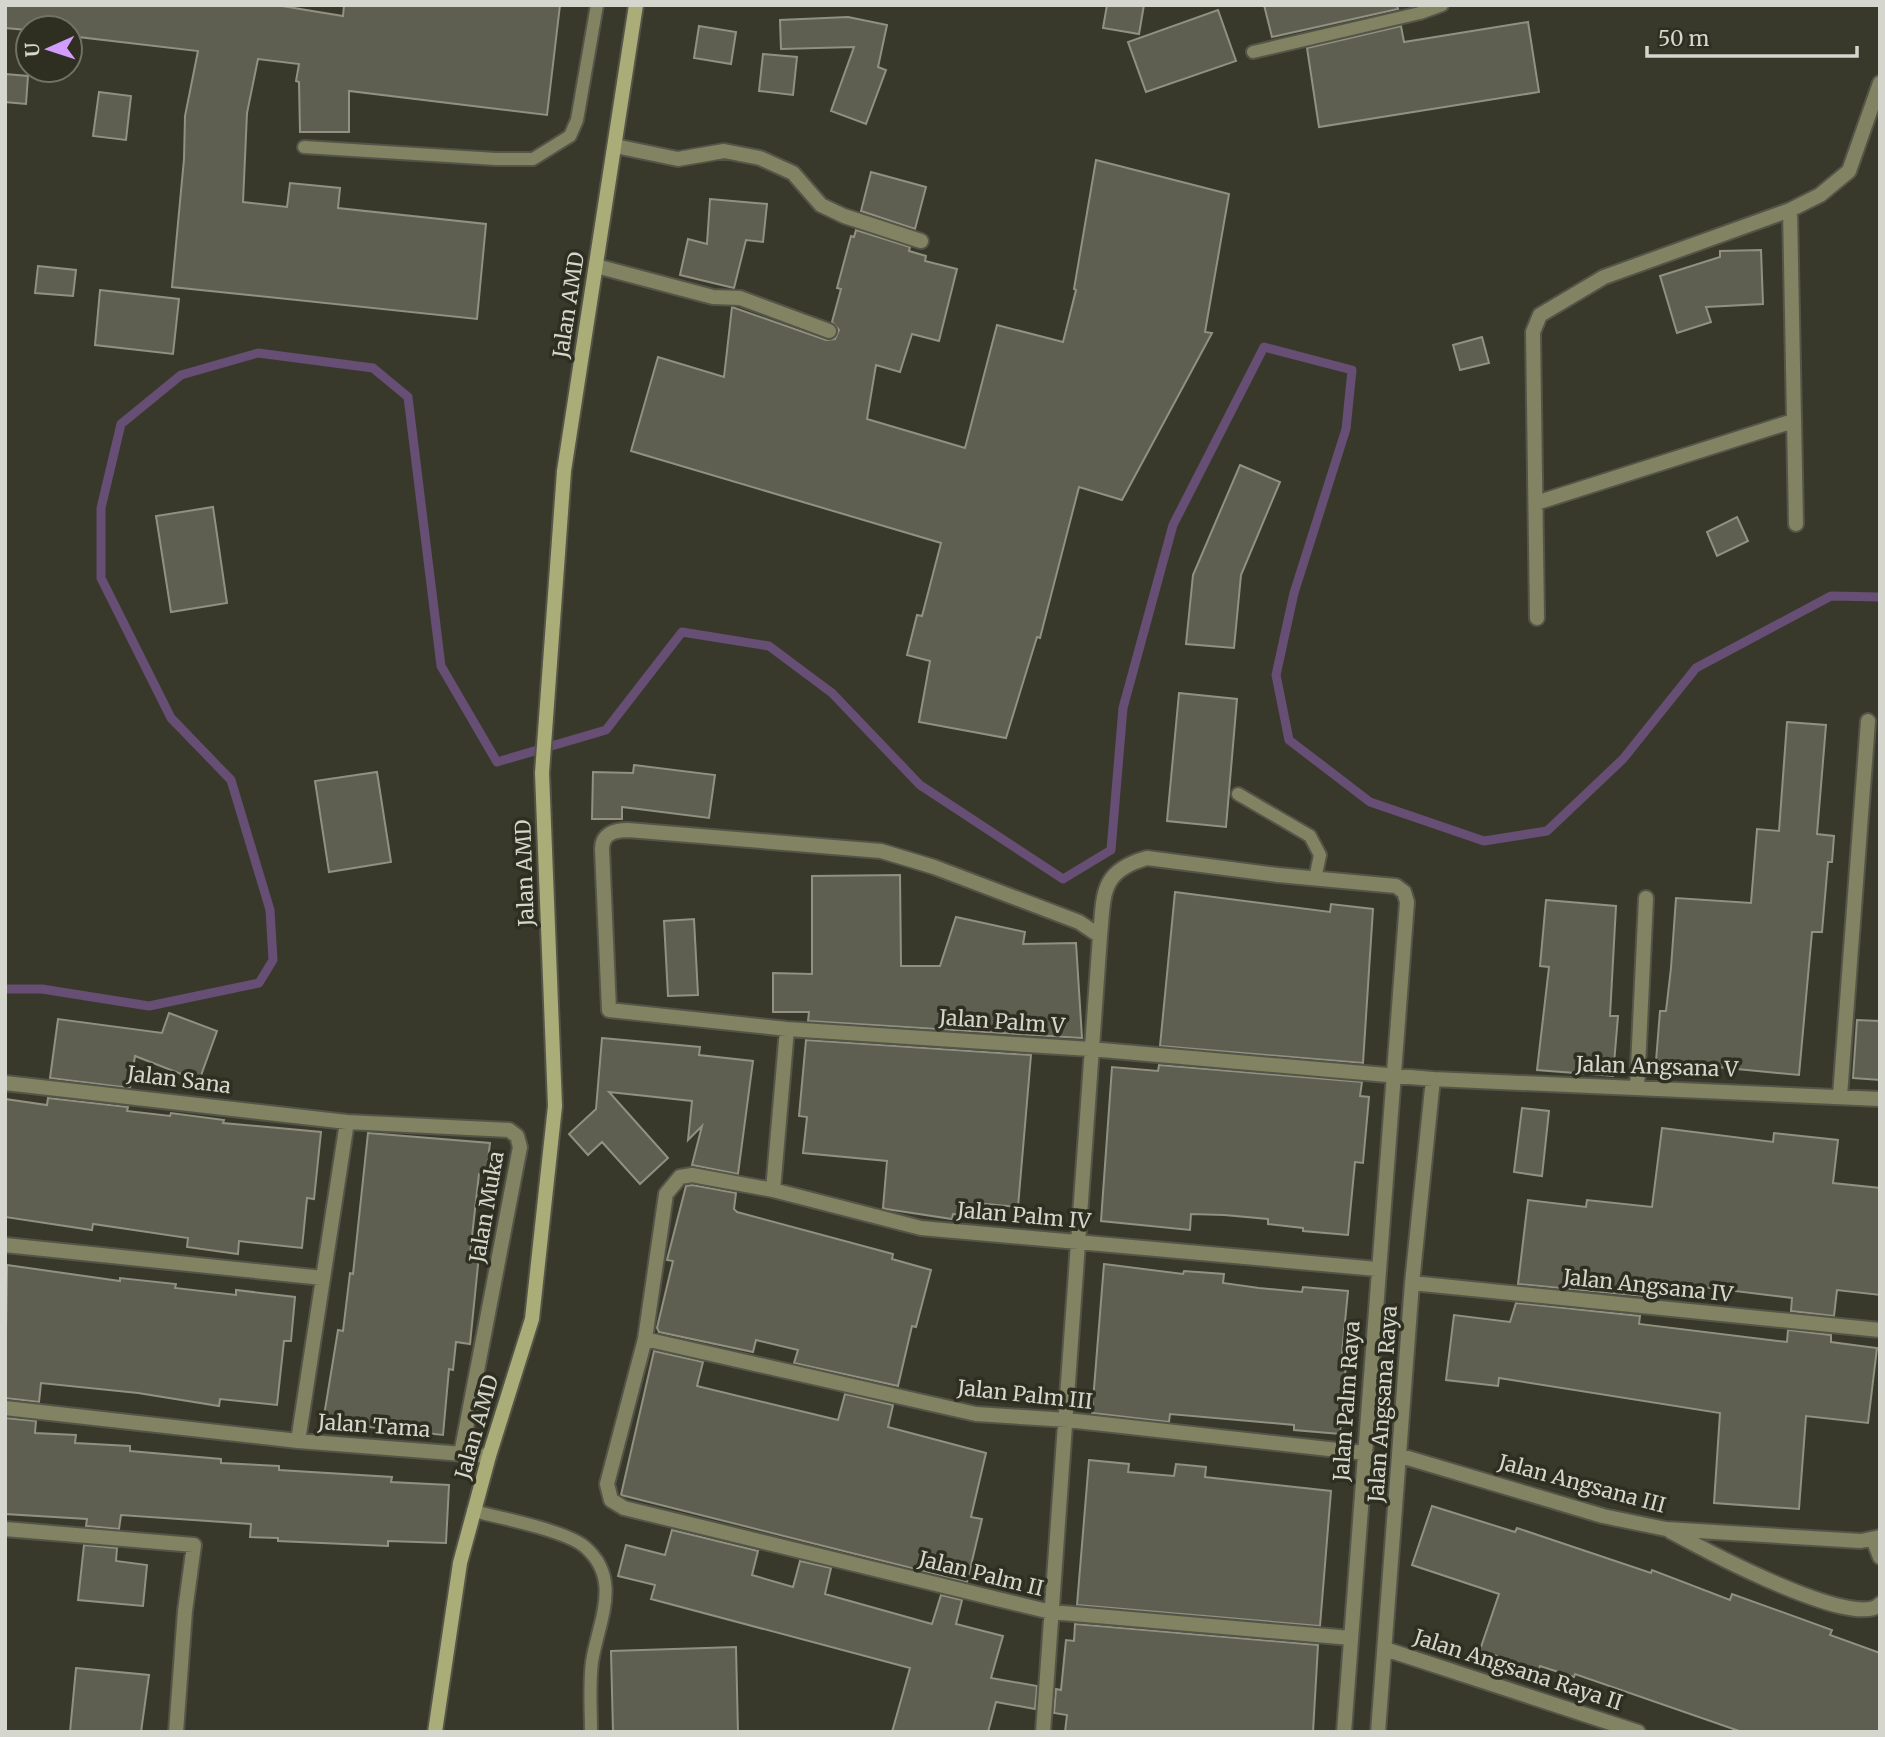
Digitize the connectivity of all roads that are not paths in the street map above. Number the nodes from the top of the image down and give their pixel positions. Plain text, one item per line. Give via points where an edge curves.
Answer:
1 (597, 5) edge
2 (636, 5) edge
3 (1442, 5) edge
4 (1253, 52) dead end
5 (1880, 83) edge
6 (615, 146) junction
7 (304, 147) dead end
8 (1790, 210) junction
9 (920, 241) dead end
10 (596, 266) junction
11 (829, 331) dead end
12 (1793, 421) junction
13 (1536, 503) junction
14 (1796, 524) dead end
15 (1537, 618) dead end
16 (1868, 722) dead end
17 (1238, 794) dead end
18 (1315, 879) junction
19 (1646, 898) dead end
20 (1100, 936) junction
21 (787, 1029) junction
22 (1090, 1049) junction
23 (1393, 1073) junction
24 (1433, 1079) junction
25 (5, 1083) edge
26 (1637, 1088) junction
27 (1840, 1096) junction
28 (1880, 1099) edge
29 (347, 1122) junction
30 (773, 1190) junction
31 (1080, 1242) junction
32 (5, 1245) edge
33 (1377, 1269) junction
34 (323, 1278) junction
35 (1412, 1283) junction
36 (1880, 1330) edge
37 (645, 1339) junction
38 (5, 1408) edge
39 (1067, 1420) junction
40 (298, 1441) junction
41 (1366, 1453) junction
42 (461, 1454) junction
43 (489, 1456) junction
44 (1401, 1456) junction
45 (473, 1511) junction
46 (5, 1529) edge
47 (1666, 1530) junction
48 (1876, 1538) edge
49 (1880, 1557) edge
50 (1880, 1604) edge
51 (1051, 1612) junction
52 (1351, 1638) junction
53 (1385, 1649) junction
54 (176, 1732) edge
55 (435, 1732) edge
56 (591, 1732) edge
57 (1043, 1732) edge
58 (1344, 1732) edge
59 (1378, 1732) edge
60 (1638, 1732) edge

1 - 7 lane via 577,120 570,136 533,159
2 - 6 street, Jalan AMD
3 - 4 lane
5 - 8 street via 1849,171
6 - 9 street via 678,159 733,151 768,160 793,173 821,205
6 - 10 street, Jalan AMD
8 - 12 street
8 - 13 street via 1604,277 1540,315 1533,332
10 - 11 street via 713,297 740,298
10 - 43 street, Jalan AMD via 564,471 542,773 552,1142 532,1319
12 - 13 street
12 - 14 street
13 - 15 street
16 - 27 street
17 - 18 lane via 1310,836 1320,855
18 - 20 street via 1147,858 1128,863 1104,891
18 - 23 street, Jalan Palm Raya via 1396,886 1404,892 1407,902
19 - 26 street
20 - 21 street, Jalan Palm V via 1079,922 881,851 618,830 605,837 609,1010
20 - 22 street
21 - 22 street, Jalan Palm V
21 - 30 street
22 - 23 street, Jalan Palm V
22 - 31 street
23 - 24 street, Jalan Palm V
23 - 33 street, Jalan Palm Raya
24 - 26 street, Jalan Angsana V
24 - 35 street, Jalan Angsana Raya
25 - 29 street, Jalan Sana
26 - 27 street, Jalan Angsana V
27 - 28 street, Jalan Angsana V
29 - 34 street
29 - 42 street, Jalan Muka via 509,1130 517,1136 520,1147
30 - 31 street, Jalan Palm IV via 921,1228
30 - 37 street, Jalan Palm IV via 692,1175 674,1181 666,1194
31 - 33 street, Jalan Palm IV
31 - 39 street
32 - 34 street
33 - 41 street, Jalan Palm Raya
34 - 40 street
35 - 36 street, Jalan Angsana IV
35 - 44 street, Jalan Angsana Raya
37 - 39 street, Jalan Palm III via 976,1414
37 - 51 street, Jalan Palm II via 607,1484 611,1500 624,1508
38 - 40 street, Jalan Tama
39 - 41 street, Jalan Palm III
39 - 51 street
40 - 42 street, Jalan Tama
41 - 52 street, Jalan Palm Raya
42 - 43 street, Jalan Tama
43 - 45 street, Jalan AMD
44 - 47 street, Jalan Angsana III
44 - 53 street, Jalan Angsana Raya
45 - 55 street, Jalan AMD via 460,1563
45 - 56 lane via 531,1525 584,1546 604,1574 607,1608 592,1662
46 - 54 street via 194,1545
47 - 48 street, Jalan Angsana III via 1861,1541
47 - 50 street via 1728,1562 1840,1608 1874,1610
48 - 49 street
51 - 52 street, Jalan Palm II
51 - 57 street
52 - 58 street, Jalan Palm Raya
53 - 59 street, Jalan Angsana Raya
53 - 60 street, Jalan Angsana Raya II

